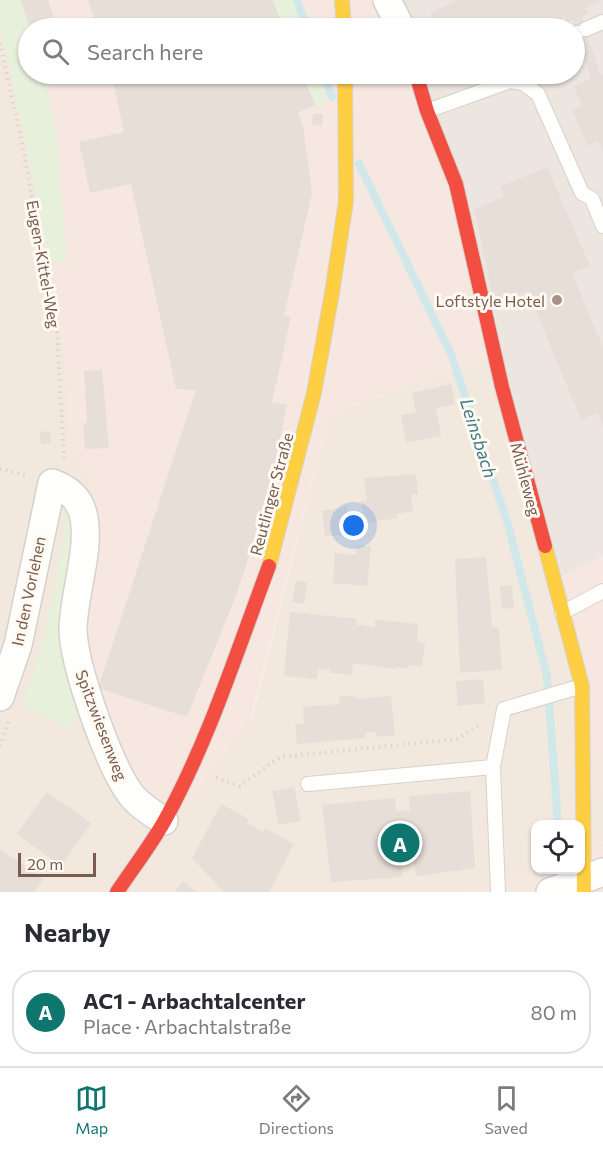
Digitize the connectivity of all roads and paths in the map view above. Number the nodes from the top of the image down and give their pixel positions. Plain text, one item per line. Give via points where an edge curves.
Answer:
1 (387, 0) edge
2 (396, 18) edge
3 (603, 22) edge
4 (585, 30) edge
5 (0, 43) edge
6 (345, 84) edge
7 (419, 84) edge
8 (502, 84) edge
9 (530, 84) edge
10 (426, 111) junction
11 (603, 226) edge
12 (58, 486) junction
13 (603, 591) edge
14 (562, 613) junction
15 (582, 686) junction
16 (0, 697) edge
17 (504, 709) junction
18 (493, 767) junction
19 (213, 776) dead end
20 (308, 784) dead end
21 (164, 821) junction
22 (590, 881) edge
23 (117, 892) edge
24 (498, 892) edge
25 (550, 892) edge

1 - 2 street
3 - 4 lane
5 - 12 path, Eugen-Kittel-Weg via 57,332 65,439
6 - 21 main road, Reutlinger Straße via 346,201 314,393 273,557 209,725
7 - 10 main road, Mühleweg
8 - 10 lane
9 - 11 lane via 538,94 578,186 592,199
10 - 14 main road, Mühleweg via 456,184 502,387
12 - 16 street, In den Vorlehen via 18,645
12 - 21 street, Spitzwiesenweg via 78,501 84,519 74,621 76,659 88,697 128,791
13 - 14 lane
14 - 15 main road, Mühleweg
15 - 17 lane
15 - 22 main road, Mühleweg
17 - 18 lane
17 - 19 path via 457,739 280,757 240,786
18 - 20 lane
18 - 24 lane
21 - 23 main road, Reutlinger Straße
22 - 25 street

